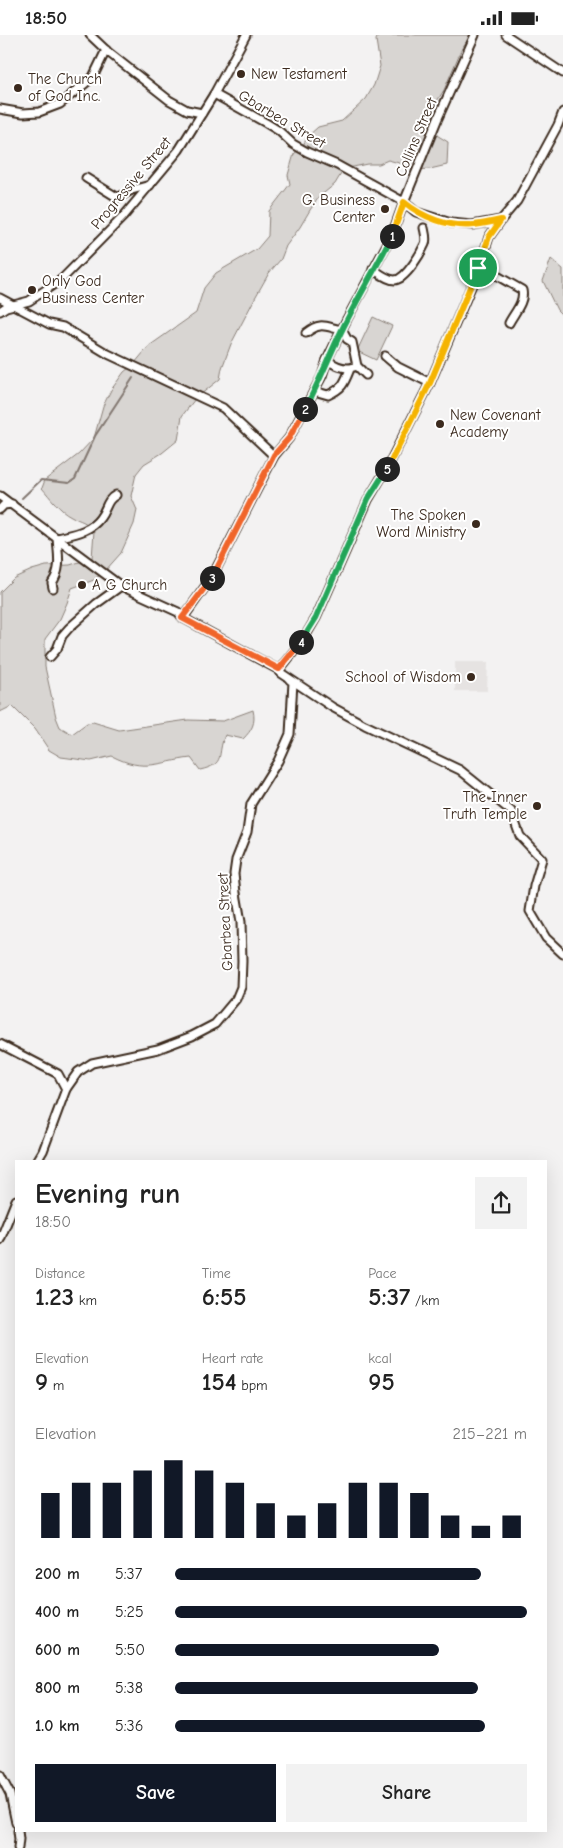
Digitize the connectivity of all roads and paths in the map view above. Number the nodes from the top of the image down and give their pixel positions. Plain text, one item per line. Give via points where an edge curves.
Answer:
1 (90, 35) edge
2 (246, 35) edge
3 (475, 35) edge
4 (506, 35) edge
5 (106, 50) junction
6 (563, 73) edge
7 (214, 94) junction
8 (0, 109) edge
9 (563, 112) edge
10 (202, 113) junction
11 (86, 178) dead end
12 (150, 185) junction
13 (404, 202) junction
14 (501, 220) junction
15 (424, 228) dead end
16 (478, 268) junction
17 (373, 269) junction
18 (0, 298) edge
19 (12, 305) junction
20 (0, 311) edge
21 (509, 323) dead end
22 (342, 330) junction
23 (306, 333) dead end
24 (385, 356) dead end
25 (327, 360) junction
26 (353, 367) junction
27 (366, 375) dead end
28 (430, 383) junction
29 (314, 391) junction
30 (274, 455) junction
31 (116, 495) dead end
32 (0, 497) edge
33 (13, 504) junction
34 (0, 509) edge
35 (57, 538) junction
36 (121, 586) junction
37 (53, 588) dead end
38 (182, 618) junction
39 (50, 657) dead end
40 (280, 671) junction
41 (563, 954) edge
42 (0, 1044) edge
43 (66, 1089) junction
44 (37, 1160) edge
45 (15, 1202) edge
46 (0, 1240) edge
47 (0, 1775) edge
48 (15, 1818) edge
49 (18, 1832) edge
50 (18, 1848) edge

1 - 5 street
2 - 7 street, Progressive Street
3 - 13 street, Collins Street
4 - 6 street
5 - 8 street via 93,77 60,103 39,112
5 - 10 street via 170,100 187,110
7 - 10 street, Progressive Street
7 - 13 street, Gbarbea Street via 279,131 314,156
9 - 14 street via 517,201
10 - 12 street, Progressive Street via 179,150
11 - 12 street via 115,197
12 - 19 street, Progressive Street via 62,279 29,301
13 - 14 street, Gbarbea Street via 416,212 451,223 472,225
13 - 17 street, Collins Street via 392,235
14 - 16 street via 489,237
15 - 17 street via 425,243 402,277 395,280
16 - 21 street via 487,269 522,290 521,302
16 - 28 street
17 - 22 street, Collins Street
18 - 19 street
19 - 20 street, Progressive Street
19 - 30 street via 222,407
22 - 23 street via 322,325
22 - 25 street, Collins Street
22 - 26 street via 352,342
24 - 28 street via 398,367
25 - 26 street via 332,364
25 - 29 street, Collins Street
26 - 27 street
26 - 29 street via 338,391 328,395
28 - 40 street via 368,499 316,618
29 - 30 street, Collins Street via 289,438
30 - 38 street, Collins Street via 212,577
31 - 35 street via 109,499 100,519 82,532
32 - 33 street
33 - 34 street
33 - 35 street
35 - 36 street
35 - 37 street via 60,556
36 - 38 street via 178,612
36 - 39 street via 69,628
38 - 40 street
40 - 41 street via 341,712 460,769 511,811 520,835 542,859 530,911 546,938
40 - 43 street, Gbarbea Street via 293,683 290,734 278,761 251,804 247,832 234,874 241,922 242,961 241,987 236,999 215,1024 158,1049 92,1063 78,1072
42 - 43 street via 58,1073
43 - 44 street, Gbarbea Street
45 - 46 street
47 - 48 street via 10,1794
49 - 50 street

